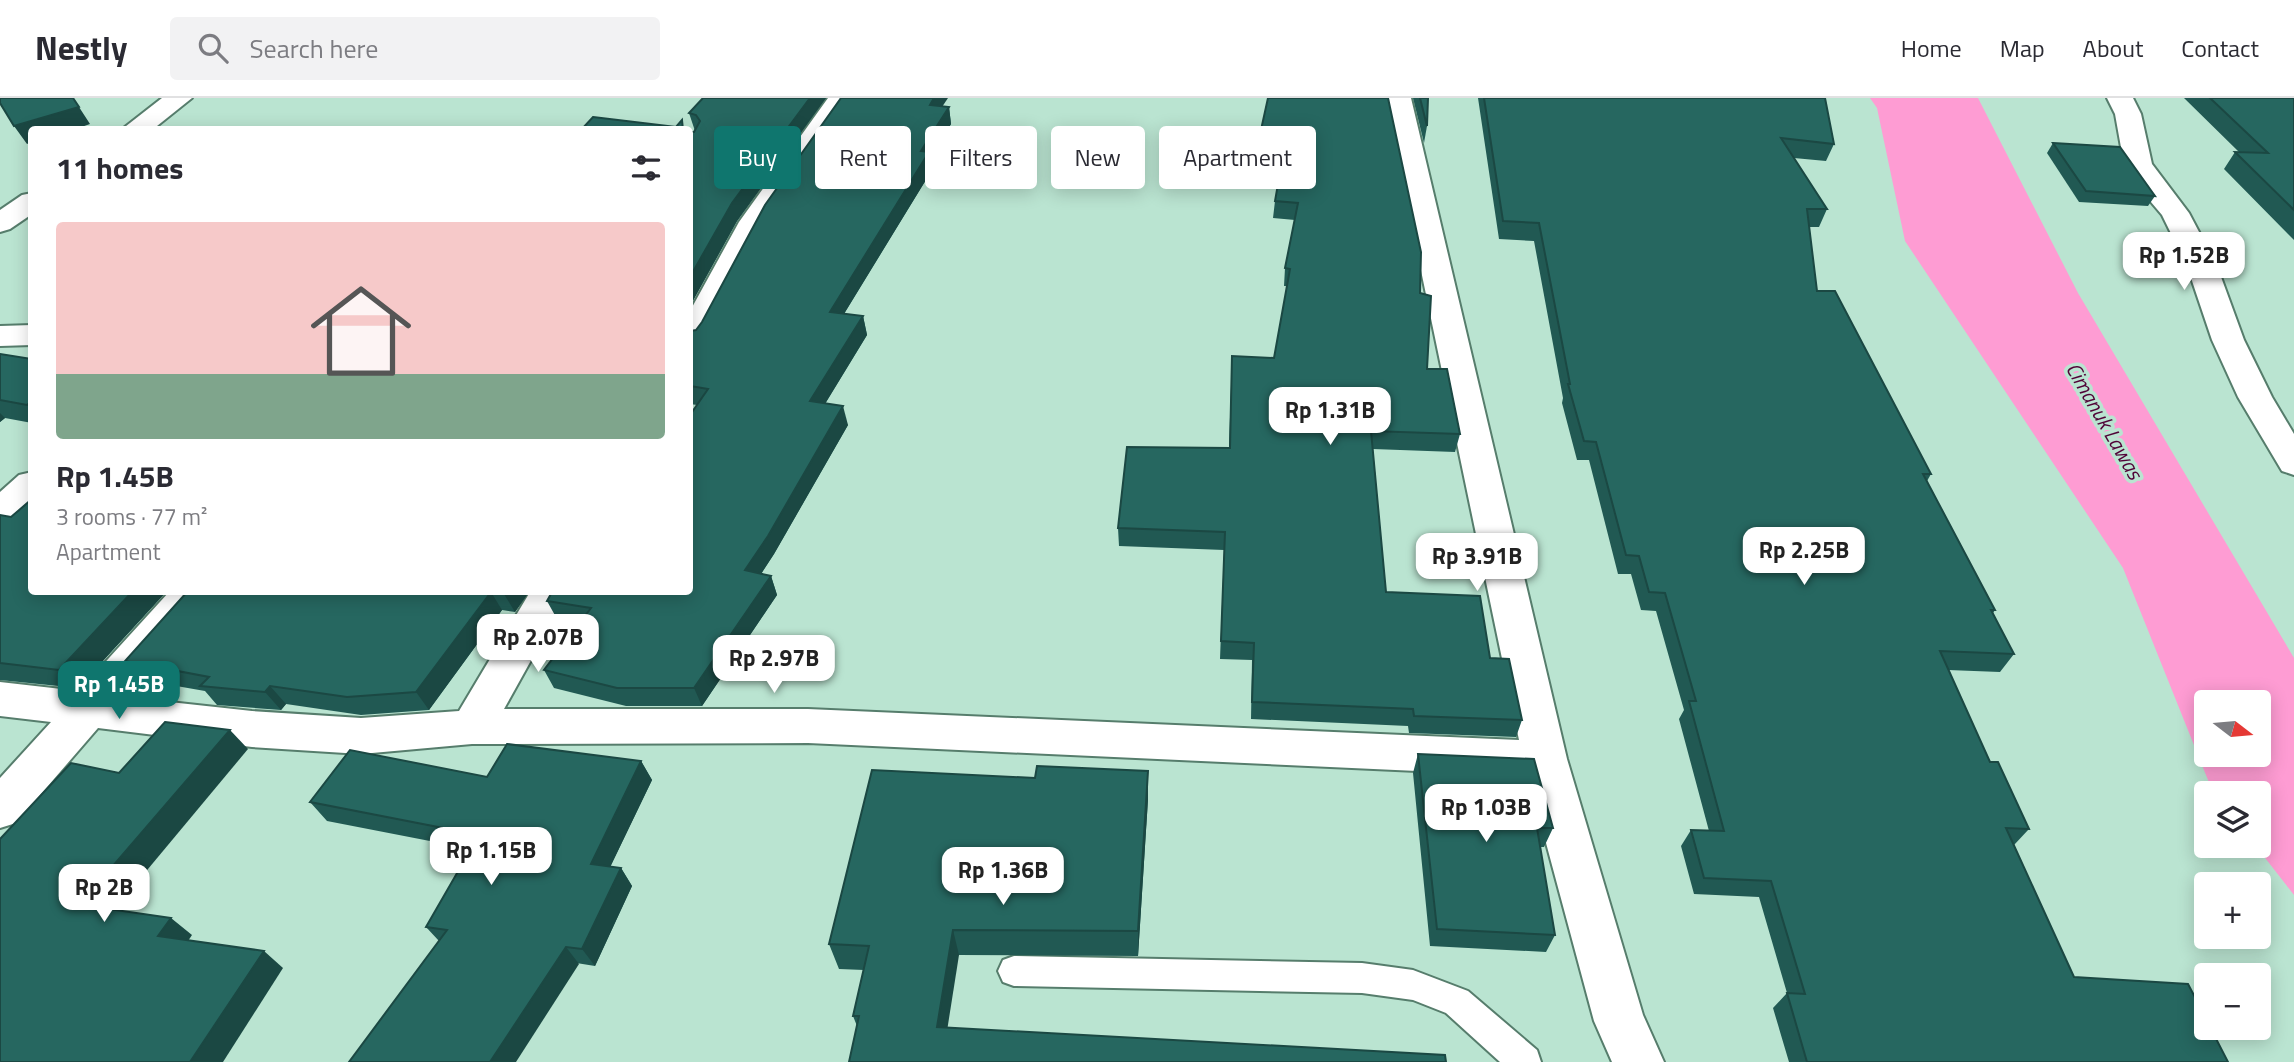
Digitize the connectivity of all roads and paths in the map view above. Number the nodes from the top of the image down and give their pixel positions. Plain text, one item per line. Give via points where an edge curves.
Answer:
1 (179, 98) edge
2 (841, 98) edge
3 (1398, 98) edge
4 (2120, 98) edge
5 (140, 126) edge
6 (28, 204) edge
7 (0, 223) edge
8 (693, 333) edge
9 (28, 335) edge
10 (0, 336) edge
11 (2294, 463) edge
12 (28, 488) edge
13 (0, 513) edge
14 (189, 595) edge
15 (548, 595) edge
16 (0, 699) edge
17 (87, 709) junction
18 (472, 727) junction
19 (1545, 758) junction
20 (0, 808) edge
21 (1014, 971) dead end
22 (1525, 1062) edge
23 (1638, 1062) edge

1 - 5 street
2 - 8 street via 753,222
3 - 19 street
4 - 11 street via 2128,114 2138,164 2180,224 2202,266 2255,397
6 - 7 street
9 - 10 street
12 - 13 street
14 - 17 street
15 - 18 street
16 - 17 street
17 - 18 street via 252,729 360,736
17 - 20 street
18 - 19 street via 808,726
19 - 23 street via 1619,1021
21 - 22 lane via 1363,978 1413,985 1457,1002

